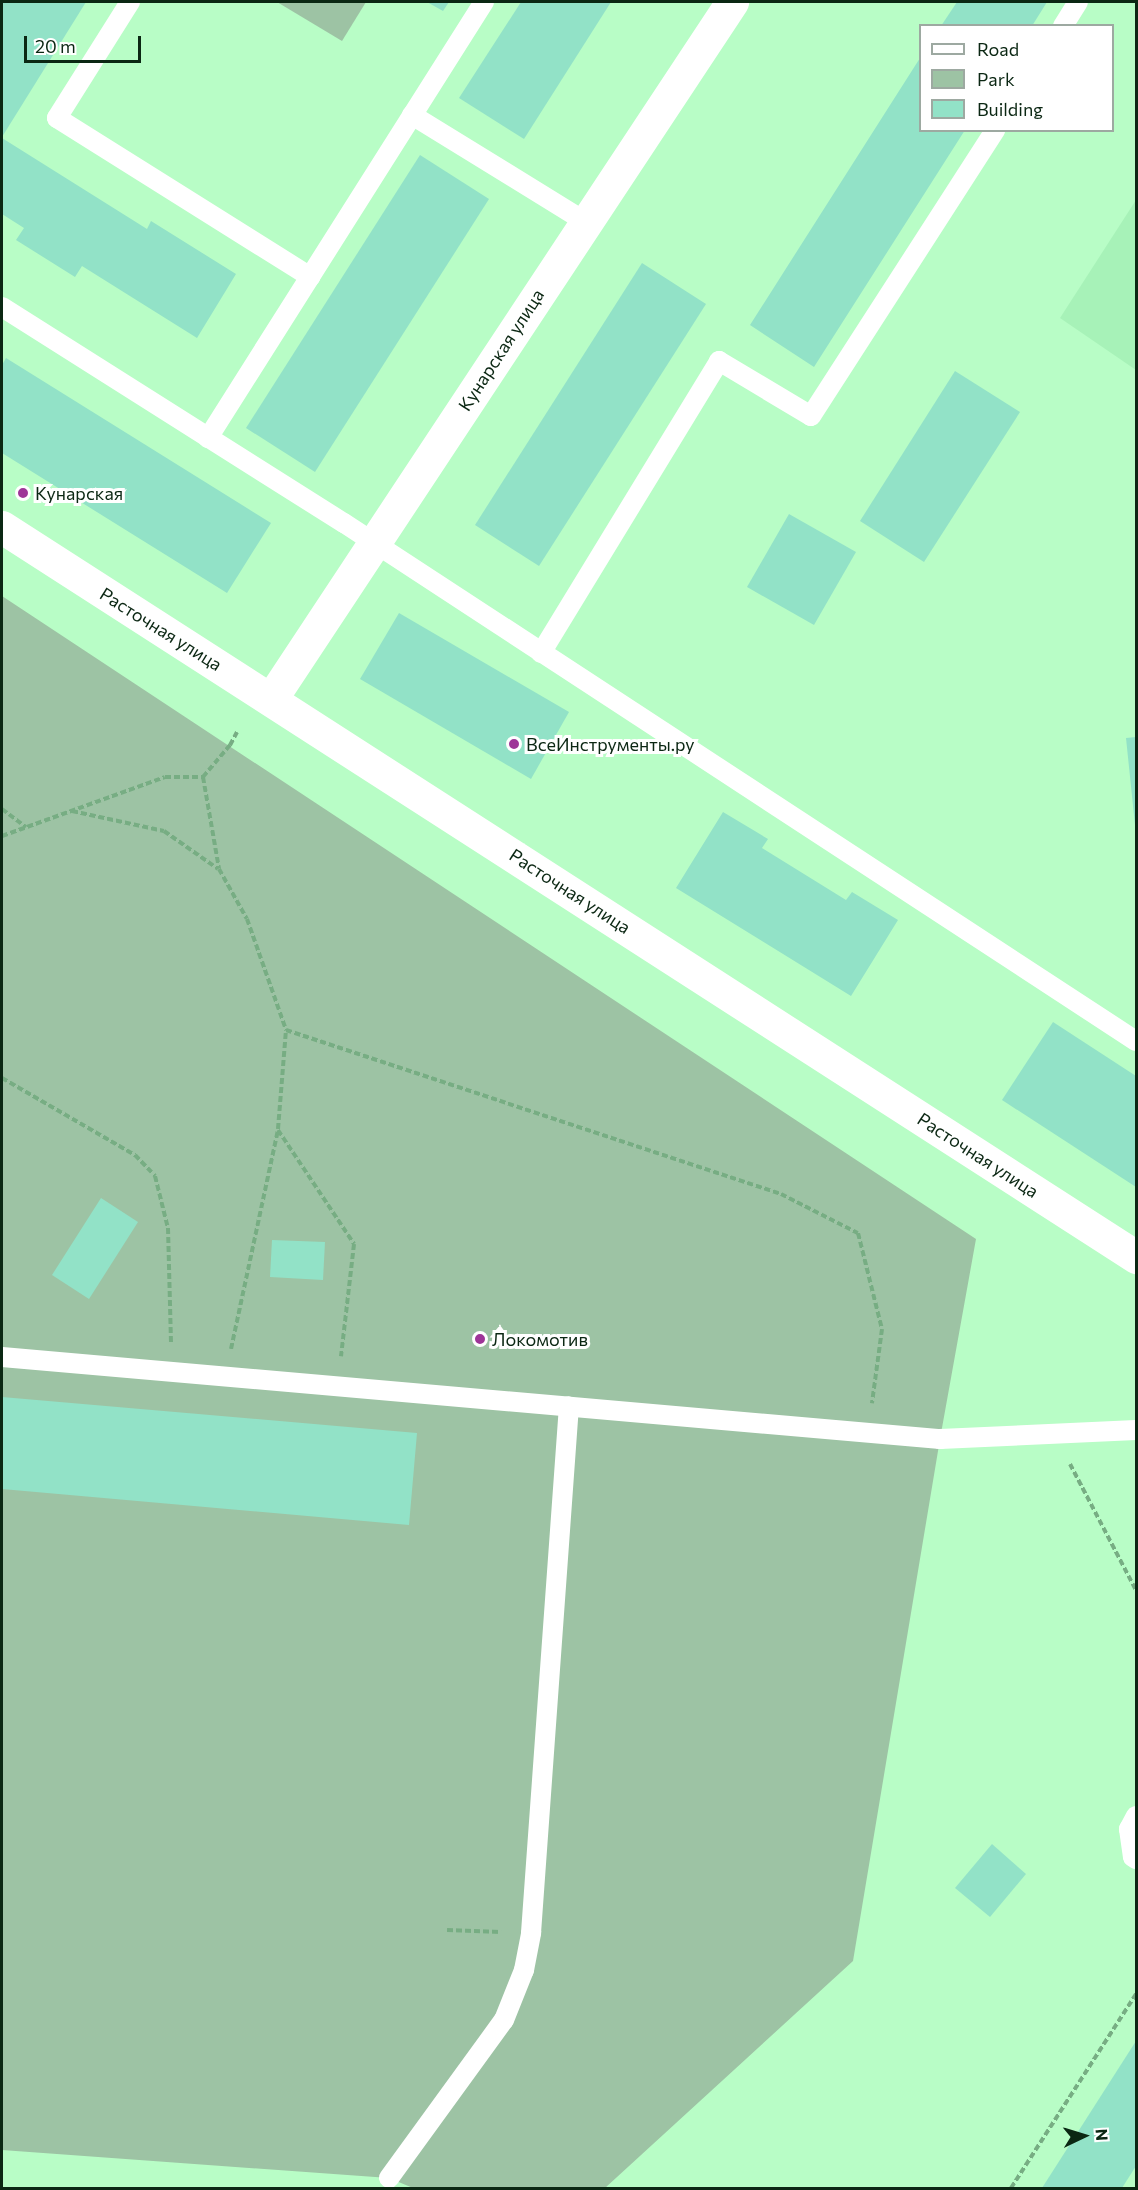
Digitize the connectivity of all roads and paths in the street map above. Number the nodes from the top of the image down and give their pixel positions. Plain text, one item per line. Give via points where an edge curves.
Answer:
1 (130, 2) edge
2 (484, 2) edge
3 (732, 2) edge
4 (1078, 2) edge
5 (1064, 24) edge
6 (412, 114) junction
7 (994, 132) edge
8 (586, 222) junction
9 (310, 278) junction
10 (2, 308) edge
11 (208, 438) junction
12 (2, 527) edge
13 (373, 544) junction
14 (541, 653) junction
15 (271, 699) junction
16 (237, 732) dead end
17 (203, 777) junction
18 (2, 809) edge
19 (70, 811) junction
20 (26, 827) junction
21 (2, 836) edge
22 (219, 869) junction
23 (286, 1030) junction
24 (1137, 1041) edge
25 (2, 1078) edge
26 (278, 1129) junction
27 (1137, 1257) edge
28 (2, 1357) edge
29 (172, 1374) junction
30 (224, 1378) junction
31 (337, 1385) junction
32 (569, 1406) junction
33 (1137, 1430) edge
34 (868, 1433) junction
35 (1054, 1434) junction
36 (1137, 1590) edge
37 (1137, 1816) edge
38 (1137, 1859) edge
39 (447, 1930) dead end
40 (531, 1933) junction
41 (1137, 1994) edge
42 (389, 2178) dead end
43 (1011, 2188) edge

1 - 9 lane via 57,118
2 - 6 lane
3 - 8 main road, Кунарская улица
4 - 5 lane
6 - 8 lane
6 - 9 lane
7 - 14 lane via 811,417 719,361
8 - 13 main road, Кунарская улица
9 - 11 lane
10 - 11 lane
11 - 13 lane
12 - 15 main road, Расточная улица
13 - 14 lane
13 - 15 main road, Кунарская улица
14 - 24 lane
15 - 27 main road, Расточная улица
16 - 17 path
17 - 19 path via 165,777
17 - 22 path
18 - 20 path
19 - 20 path
19 - 22 path via 164,831
20 - 21 path
22 - 23 path via 247,919
23 - 26 path
23 - 34 path via 781,1194 858,1233 882,1329
25 - 29 path via 135,1155 155,1176 168,1228
26 - 30 path
26 - 31 path via 354,1244
28 - 29 lane
29 - 30 lane
30 - 31 lane
31 - 32 lane
32 - 34 lane
32 - 40 lane
33 - 35 lane
34 - 35 lane via 940,1439
35 - 36 path
37 - 38 lane via 1129,1829 1133,1857
39 - 40 path
40 - 42 lane via 524,1970 504,2020
41 - 43 path

